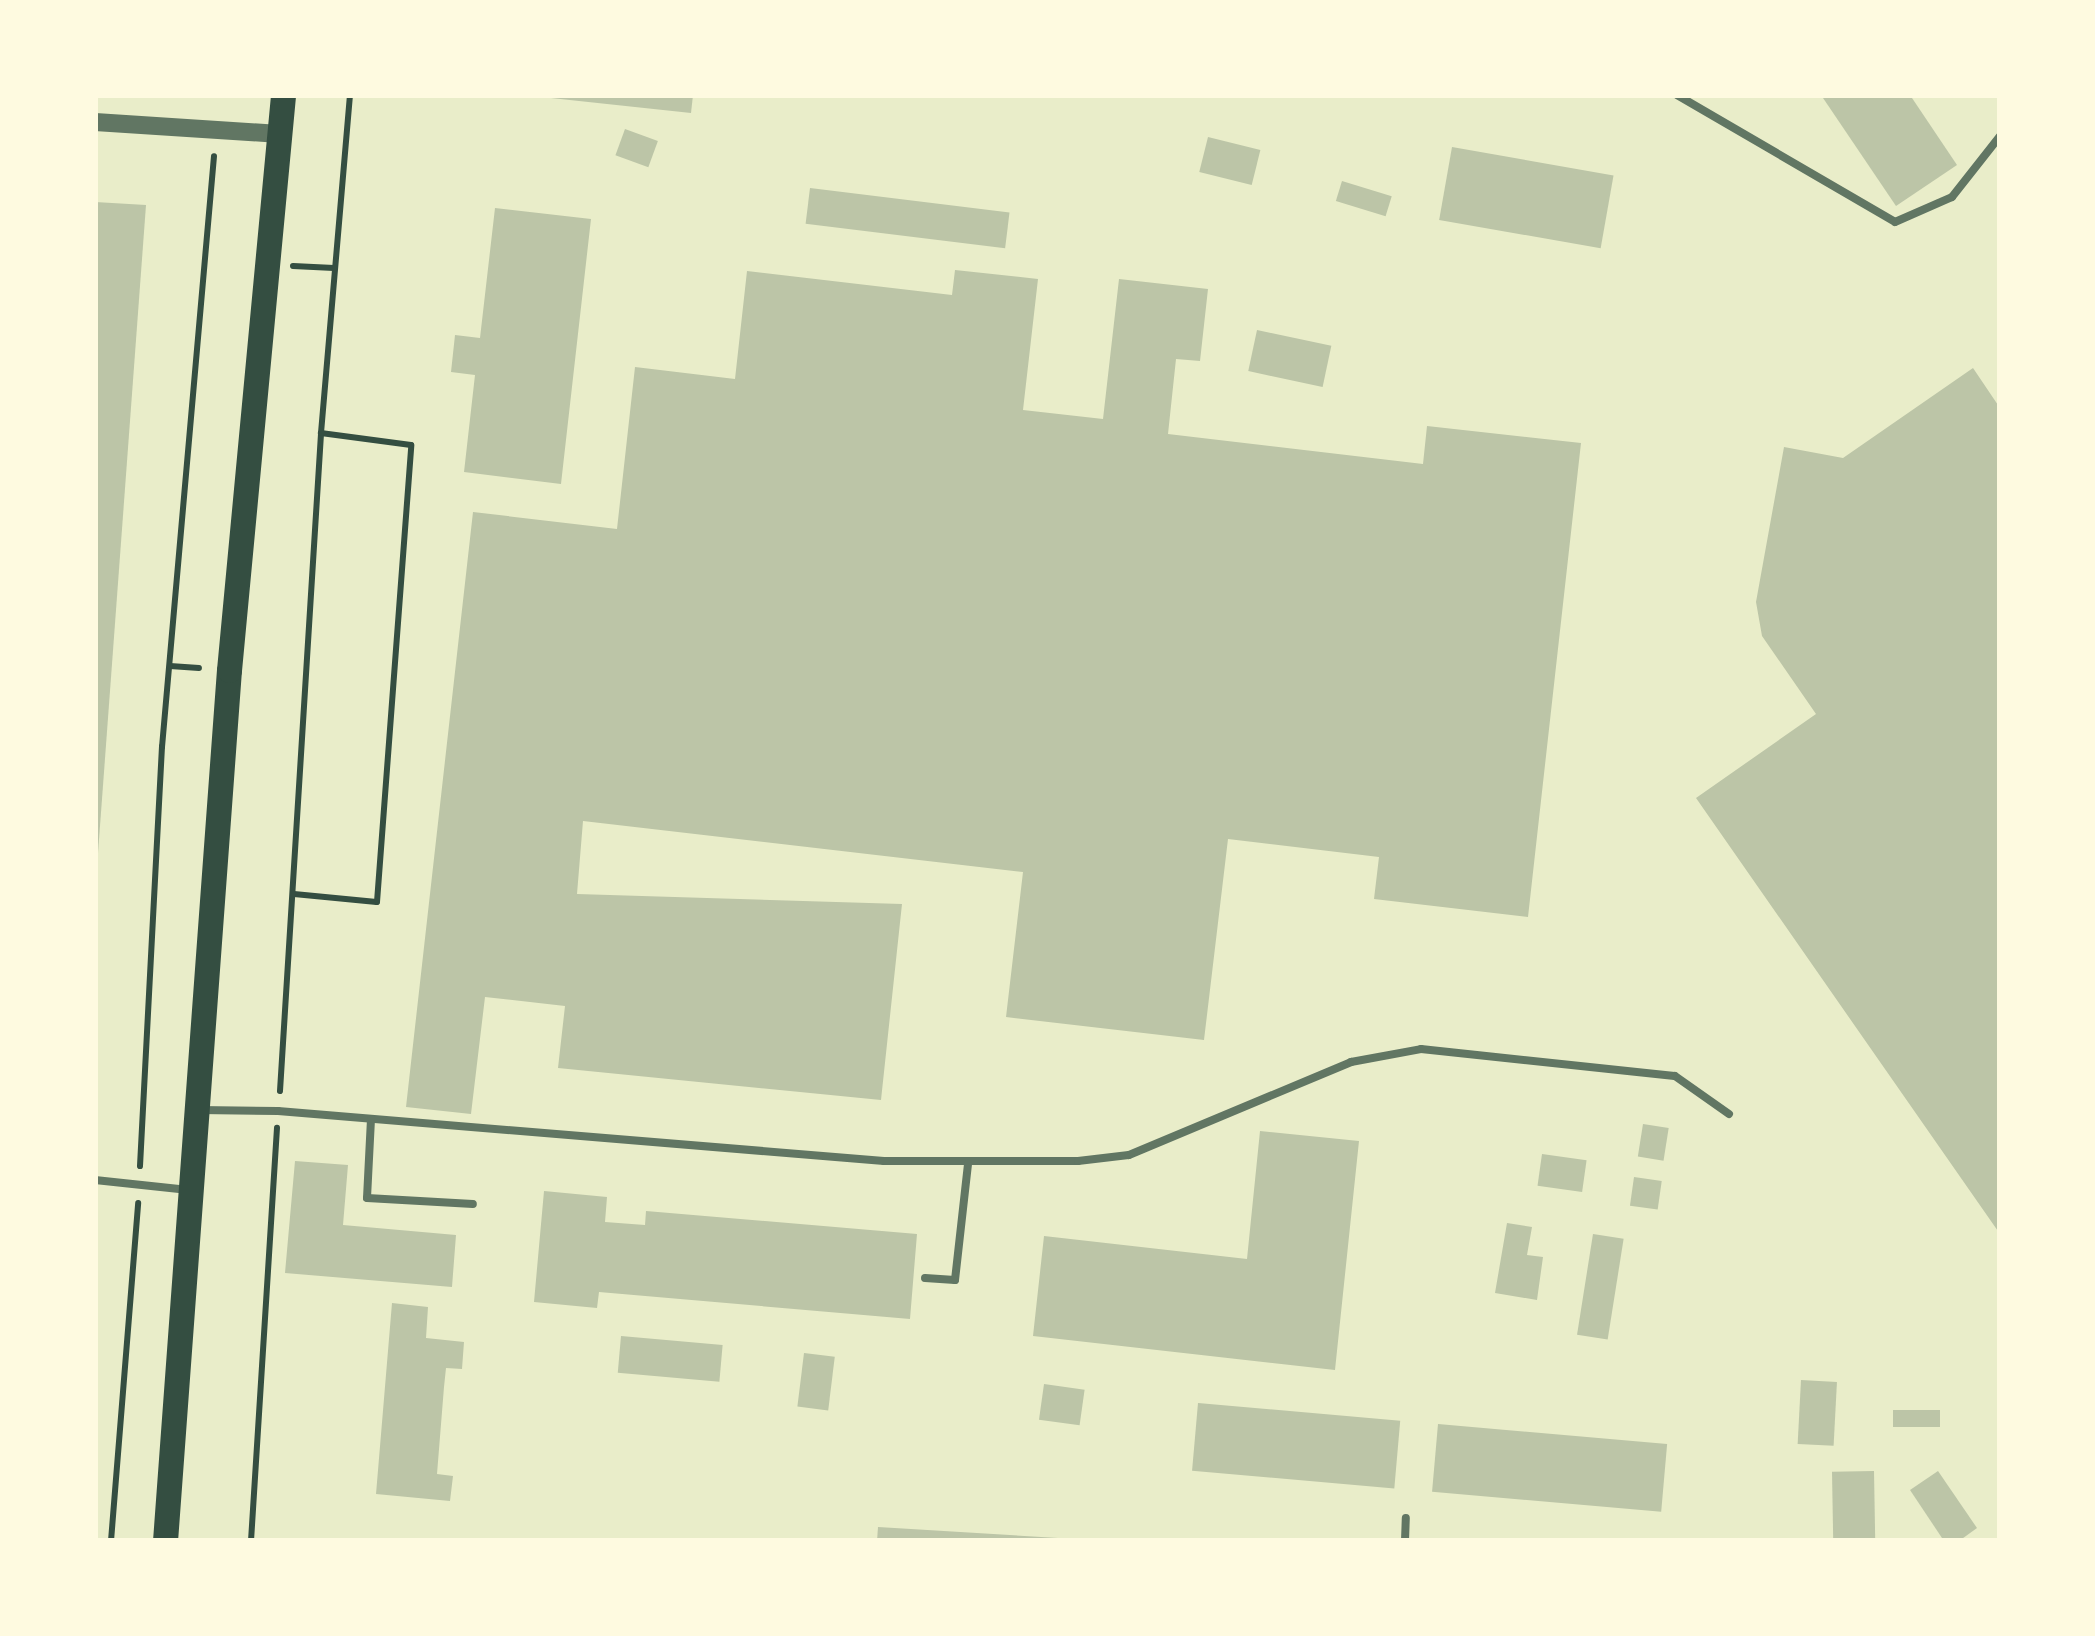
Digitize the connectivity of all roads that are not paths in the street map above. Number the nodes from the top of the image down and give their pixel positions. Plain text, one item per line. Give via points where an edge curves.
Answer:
1 (284, 95) edge
2 (1677, 95) edge
3 (95, 122) edge
4 (280, 134) junction
5 (2000, 136) edge
6 (198, 1110) junction
7 (1729, 1114) dead end
8 (371, 1119) junction
9 (968, 1164) junction
10 (95, 1180) edge
11 (192, 1190) junction
12 (473, 1204) dead end
13 (925, 1278) dead end
14 (1406, 1518) dead end
15 (165, 1541) edge
16 (1405, 1541) edge

1 - 4 main road
2 - 5 lane via 1895,222 1952,197
3 - 4 street
4 - 6 main road via 228,670
6 - 8 lane
6 - 11 main road
7 - 9 lane via 1676,1076 1421,1049 1284,1084 1129,1155
8 - 9 lane
8 - 12 lane via 366,1198
9 - 13 lane via 955,1280
10 - 11 lane
11 - 15 main road
14 - 16 lane

